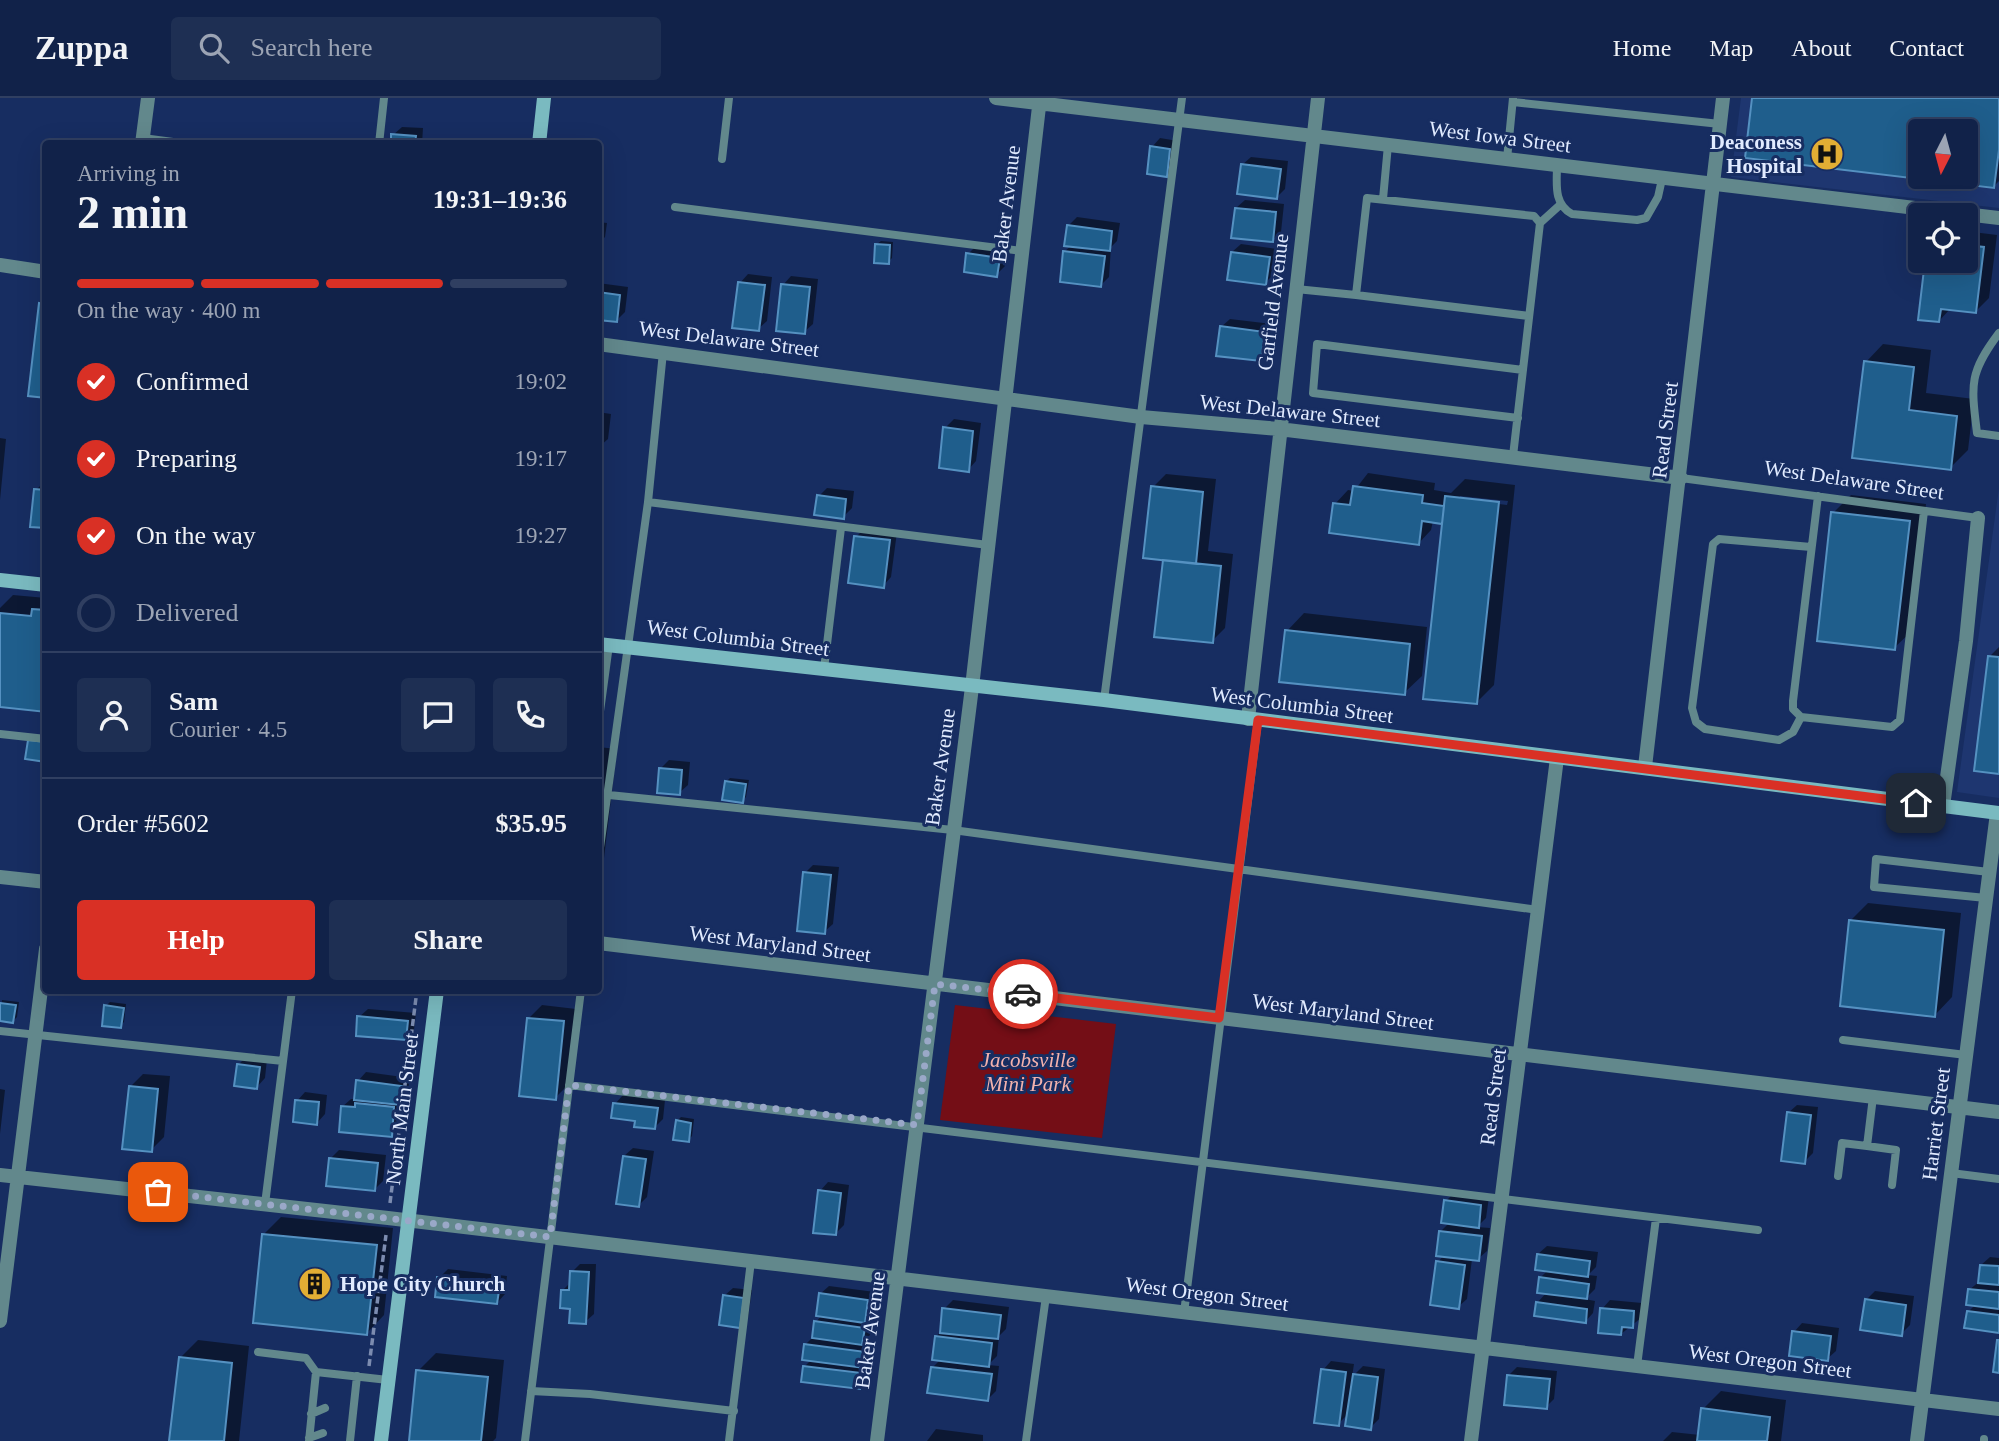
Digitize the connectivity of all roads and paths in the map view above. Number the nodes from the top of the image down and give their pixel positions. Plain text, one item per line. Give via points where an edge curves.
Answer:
1 (148, 98) edge
2 (384, 98) edge
3 (544, 98) edge
4 (729, 98) edge
5 (996, 98) edge
6 (1182, 98) edge
7 (1318, 98) edge
8 (1723, 98) edge
9 (1513, 100) edge
10 (1040, 101) edge
11 (1180, 120) junction
12 (1720, 124) junction
13 (1314, 136) junction
14 (143, 140) edge
15 (379, 140) edge
16 (539, 140) edge
17 (1388, 145) junction
18 (722, 159) dead end
19 (1507, 159) junction
20 (1557, 165) junction
21 (1662, 179) junction
22 (1714, 186) junction
23 (1383, 199) junction
24 (1561, 204) junction
25 (675, 207) dead end
26 (1999, 218) edge
27 (1540, 223) junction
28 (1022, 251) junction
29 (0, 265) edge
30 (42, 271) edge
31 (1296, 289) junction
32 (1356, 295) junction
33 (1529, 316) junction
34 (1999, 333) edge
35 (602, 344) edge
36 (663, 352) junction
37 (1523, 370) junction
38 (1004, 397) junction
39 (1141, 417) junction
40 (1518, 418) junction
41 (1279, 429) junction
42 (1999, 436) edge
43 (1513, 456) junction
44 (1681, 478) junction
45 (1818, 496) junction
46 (648, 502) junction
47 (1924, 511) junction
48 (1978, 518) joint
49 (841, 528) junction
50 (988, 545) junction
51 (1811, 547) junction
52 (0, 580) edge
53 (42, 585) edge
54 (604, 644) edge
55 (627, 646) junction
56 (824, 669) junction
57 (602, 671) edge
58 (972, 687) junction
59 (1104, 701) junction
60 (1801, 717) junction
61 (1253, 720) junction
62 (0, 734) edge
63 (42, 739) edge
64 (1557, 758) junction
65 (1645, 768) junction
66 (608, 795) junction
67 (1943, 806) junction
68 (1998, 813) edge
69 (953, 830) junction
70 (602, 835) edge
71 (1240, 870) junction
72 (1989, 872) junction
73 (0, 877) edge
74 (42, 882) edge
75 (1986, 898) junction
76 (1538, 910) junction
77 (602, 943) edge
78 (42, 977) edge
79 (935, 984) junction
80 (292, 994) edge
81 (416, 994) edge
82 (437, 994) edge
83 (580, 994) edge
84 (1219, 1018) junction
85 (0, 1031) edge
86 (34, 1034) junction
87 (1843, 1040) dead end
88 (1520, 1054) junction
89 (1966, 1055) junction
90 (284, 1061) junction
91 (569, 1085) junction
92 (1873, 1097) junction
93 (1959, 1107) junction
94 (1999, 1112) edge
95 (917, 1125) junction
96 (1867, 1146) junction
97 (1201, 1164) junction
98 (1951, 1173) junction
99 (0, 1175) edge
100 (1838, 1176) dead end
101 (17, 1177) junction
102 (1999, 1179) edge
103 (1892, 1185) dead end
104 (390, 1199) dead end
105 (1501, 1200) junction
106 (265, 1204) junction
107 (1656, 1218) junction
108 (409, 1220) junction
109 (1758, 1230) dead end
110 (550, 1237) junction
111 (385, 1240) dead end
112 (751, 1261) junction
113 (898, 1279) junction
114 (1046, 1296) junction
115 (1184, 1312) junction
116 (0, 1321) edge
117 (1483, 1348) junction
118 (258, 1352) dead end
119 (1637, 1366) junction
120 (316, 1372) junction
121 (357, 1376) junction
122 (368, 1377) junction
123 (388, 1380) junction
124 (531, 1391) junction
125 (1922, 1400) junction
126 (325, 1408) dead end
127 (1999, 1409) edge
128 (734, 1411) junction
129 (311, 1414) junction
130 (323, 1433) dead end
131 (309, 1439) edge
132 (349, 1441) edge
133 (381, 1441) edge
134 (525, 1441) edge
135 (729, 1441) edge
136 (877, 1441) edge
137 (1026, 1441) edge
138 (1471, 1441) edge
139 (1917, 1441) edge

1 - 14 street
2 - 15 lane
3 - 16 main road
4 - 18 lane
5 - 10 street, West Iowa Street
6 - 11 lane
7 - 13 street, Garfield Avenue
8 - 12 street, Read Street
9 - 12 lane
9 - 19 lane
10 - 11 street, West Iowa Street
10 - 28 street, Baker Avenue
11 - 13 street, West Iowa Street
11 - 39 lane
12 - 22 street, Read Street
13 - 17 street, West Iowa Street
13 - 31 street, Garfield Avenue
17 - 19 street, West Iowa Street
17 - 23 lane
19 - 20 street, West Iowa Street
20 - 21 street, West Iowa Street
20 - 24 lane
21 - 22 street, West Iowa Street
21 - 24 lane via 1646,218 1572,214
22 - 26 street, West Iowa Street
22 - 44 street, Read Street
23 - 27 lane via 1534,216
23 - 32 lane via 1367,198
24 - 27 lane
25 - 28 lane
27 - 33 lane
28 - 38 street, Baker Avenue
29 - 30 street
31 - 32 lane
31 - 41 street, Garfield Avenue
32 - 33 lane
33 - 37 lane
34 - 42 lane via 1981,358 1971,387 1977,433
35 - 36 street, West Delaware Street
36 - 38 street, West Delaware Street
36 - 46 lane
37 - 40 lane
37 - 40 lane via 1317,344 1312,393
38 - 39 street, West Delaware Street
38 - 50 street, Baker Avenue
39 - 41 street, West Delaware Street
39 - 59 lane
40 - 43 lane
41 - 43 street, West Delaware Street
41 - 61 street, Garfield Avenue
43 - 44 street, West Delaware Street
44 - 45 lane, West Delaware Street
44 - 65 street, Read Street
45 - 47 lane, West Delaware Street
45 - 51 lane
46 - 49 lane
46 - 55 lane
47 - 48 lane, West Delaware Street
47 - 60 lane via 1900,720 1892,727
48 - 67 street
49 - 50 lane
49 - 56 lane
50 - 58 street, Baker Avenue
51 - 60 lane via 1793,701 1793,709
51 - 60 lane via 1719,539 1713,544 1692,708 1696,722 1705,729 1779,740 1793,732
52 - 53 main road
54 - 55 main road, West Columbia Street
54 - 57 lane
55 - 56 main road, West Columbia Street
55 - 66 lane
56 - 58 main road, West Columbia Street
58 - 59 main road, West Columbia Street
58 - 69 street, Baker Avenue
59 - 61 main road, West Columbia Street
61 - 64 main road, West Columbia Street
61 - 71 lane
62 - 63 lane
64 - 65 main road, West Columbia Street
64 - 76 street, Read Street
65 - 67 main road, West Columbia Street
66 - 69 lane
66 - 70 lane
67 - 68 main road, West Columbia Street
68 - 72 street, Harriet Street
69 - 71 lane
69 - 79 street, Baker Avenue
71 - 76 lane
71 - 84 lane
72 - 75 street, Harriet Street
72 - 75 lane via 1876,859 1874,887
73 - 74 street
75 - 89 street, Harriet Street
76 - 88 street, Read Street
77 - 79 street, West Maryland Street
78 - 86 street
79 - 84 street, West Maryland Street
79 - 95 street, Baker Avenue
80 - 90 lane
81 - 104 path, North Main Street
82 - 108 main road, North Main Street
83 - 91 lane
84 - 88 street, West Maryland Street
84 - 97 lane
85 - 86 lane
86 - 90 lane
86 - 101 street
87 - 89 lane
88 - 92 street, West Maryland Street
88 - 105 street, Read Street
89 - 93 street, Harriet Street
90 - 106 lane
91 - 95 lane
91 - 110 lane
92 - 93 street, West Maryland Street
92 - 96 lane
93 - 94 street, West Maryland Street
93 - 98 street, Harriet Street
95 - 97 lane
95 - 113 street, Baker Avenue
96 - 100 lane via 1842,1143
96 - 103 lane via 1896,1150
97 - 105 lane
97 - 115 lane
98 - 102 lane
98 - 125 street, Harriet Street
99 - 101 street, West Oregon Street
101 - 106 street, West Oregon Street
101 - 116 street
105 - 107 lane
105 - 117 street, Read Street
106 - 108 street, West Oregon Street
107 - 109 lane
107 - 119 lane
108 - 110 street, West Oregon Street
108 - 123 main road, North Main Street
110 - 112 street, West Oregon Street
110 - 124 lane
111 - 122 path
112 - 113 street, West Oregon Street
112 - 128 lane
113 - 114 street, West Oregon Street
113 - 136 street, Baker Avenue
114 - 115 street, West Oregon Street
114 - 137 lane
115 - 117 street, West Oregon Street
117 - 119 street, West Oregon Street
117 - 138 street, Read Street
118 - 120 lane via 306,1358
119 - 125 street, West Oregon Street
120 - 121 lane
120 - 129 lane
121 - 122 lane
121 - 132 lane
122 - 123 lane
123 - 133 main road, North Main Street
124 - 128 lane
124 - 134 lane
125 - 127 street, West Oregon Street
125 - 139 street, Harriet Street
126 - 129 lane
128 - 135 lane
129 - 131 lane
130 - 131 lane

